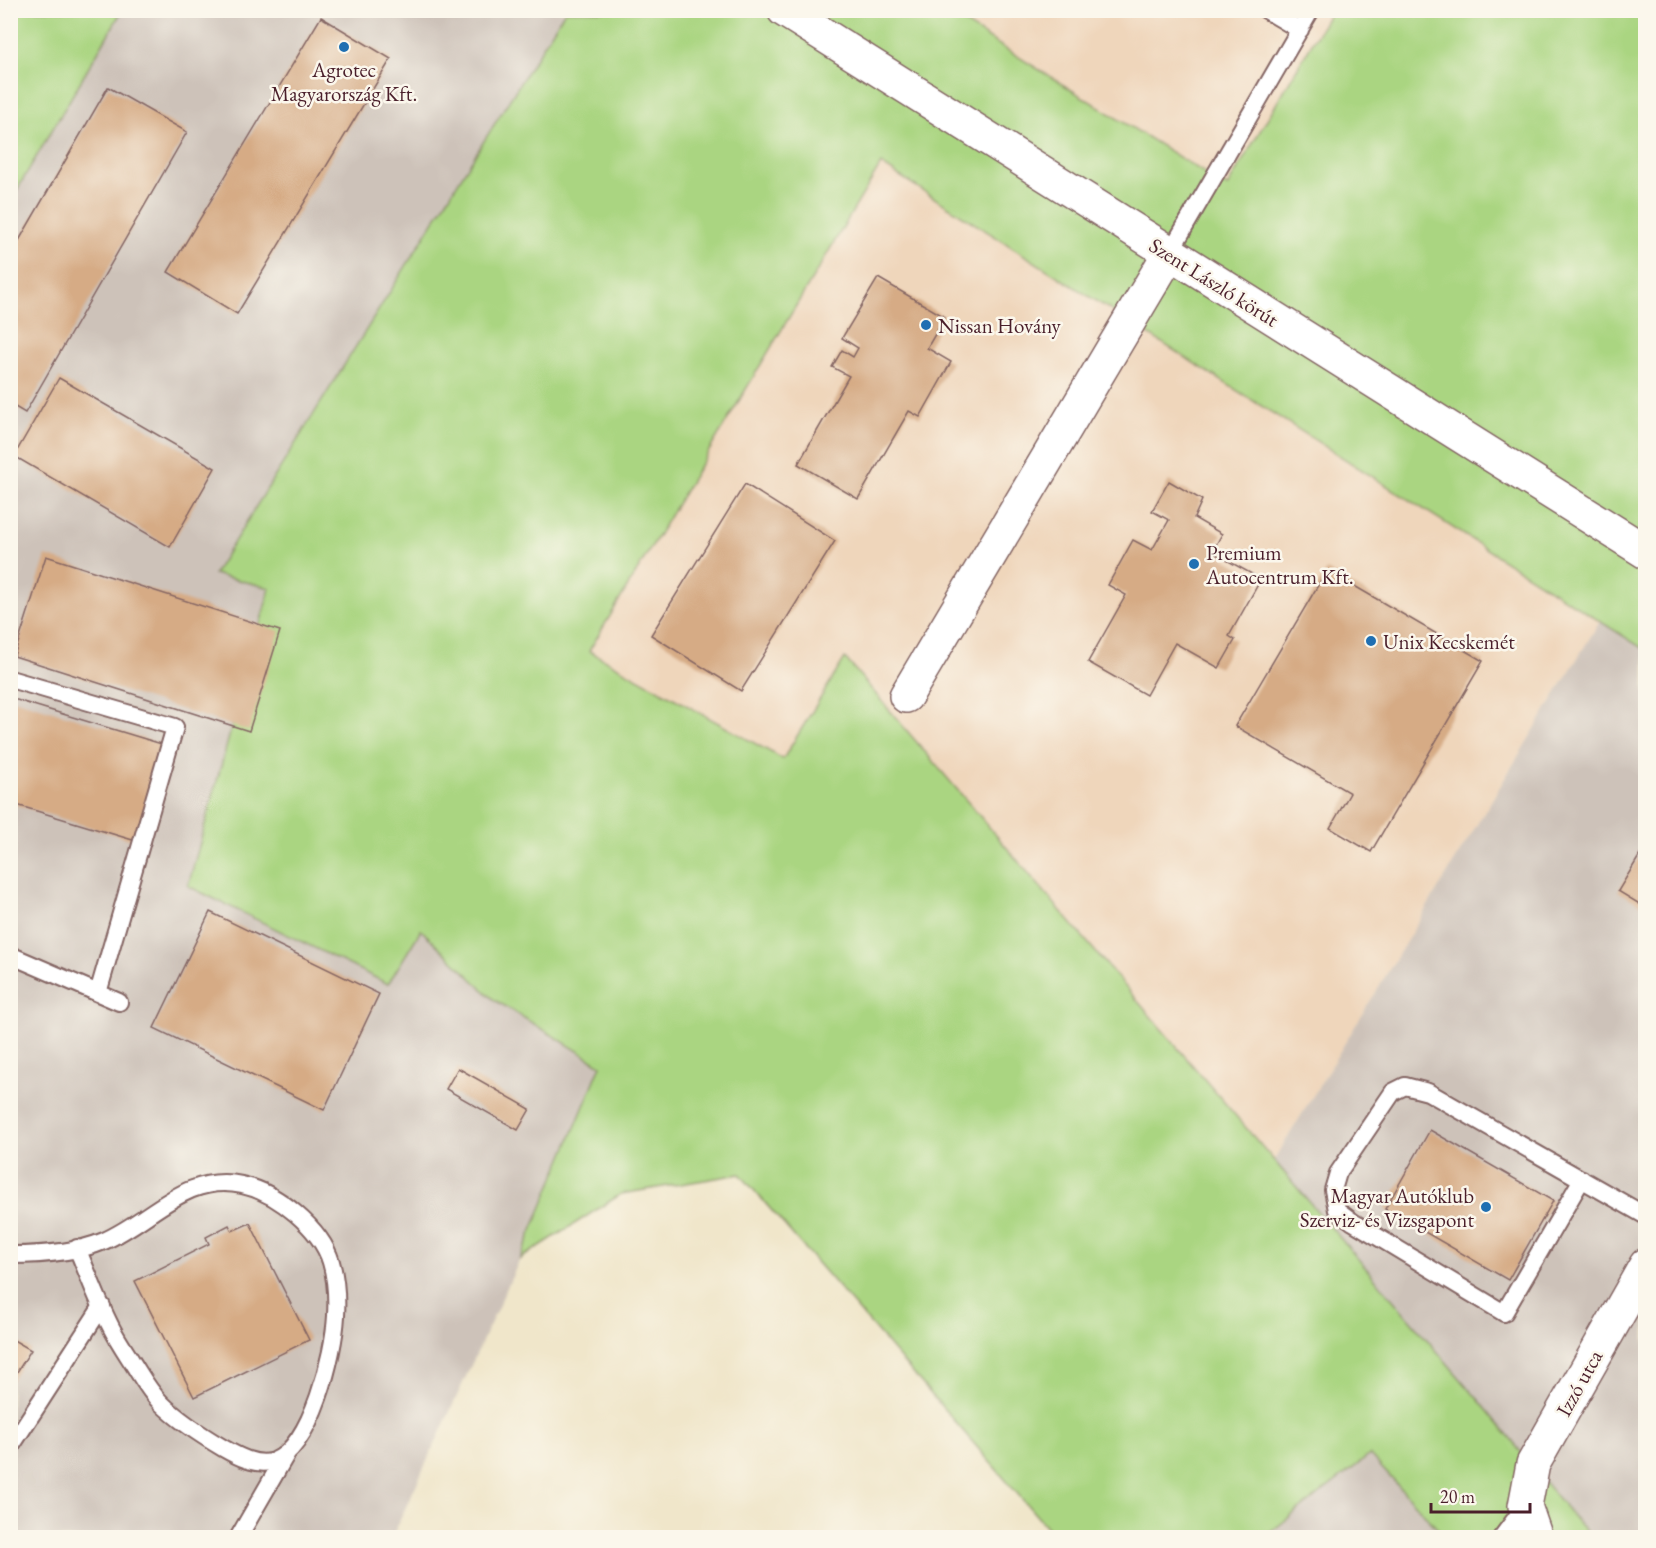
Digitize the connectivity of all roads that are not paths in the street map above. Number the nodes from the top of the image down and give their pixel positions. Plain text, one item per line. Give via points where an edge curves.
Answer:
1 (784, 10) edge
2 (1266, 10) edge
3 (1311, 10) edge
4 (1300, 30) junction
5 (1169, 254) junction
6 (1646, 552) edge
7 (10, 679) edge
8 (906, 696) dead end
9 (10, 955) edge
10 (98, 993) junction
11 (119, 1002) dead end
12 (1582, 1179) junction
13 (1646, 1216) edge
14 (77, 1248) junction
15 (10, 1255) edge
16 (1646, 1265) edge
17 (102, 1306) junction
18 (10, 1448) edge
19 (289, 1450) junction
20 (1525, 1506) junction
21 (238, 1538) edge
22 (1501, 1538) edge
23 (1536, 1538) edge

1 - 5 street, Szent László körút
2 - 4 lane
3 - 4 lane
4 - 5 lane
5 - 6 street, Szent László körút
5 - 8 street
7 - 10 lane via 175,727
9 - 10 lane
10 - 11 lane
12 - 12 lane via 1428,1092 1405,1086 1393,1092 1338,1173 1333,1190 1337,1210 1353,1222 1504,1313
12 - 13 lane
14 - 15 lane
14 - 17 lane
14 - 19 lane via 103,1241 193,1187 214,1182 262,1190 300,1218 331,1260 336,1315 333,1343 314,1411
16 - 20 street, Izzó utca via 1533,1464
17 - 18 lane
17 - 19 lane via 144,1381 174,1415 216,1444 256,1462 273,1462
19 - 21 lane
20 - 22 lane
20 - 23 street

